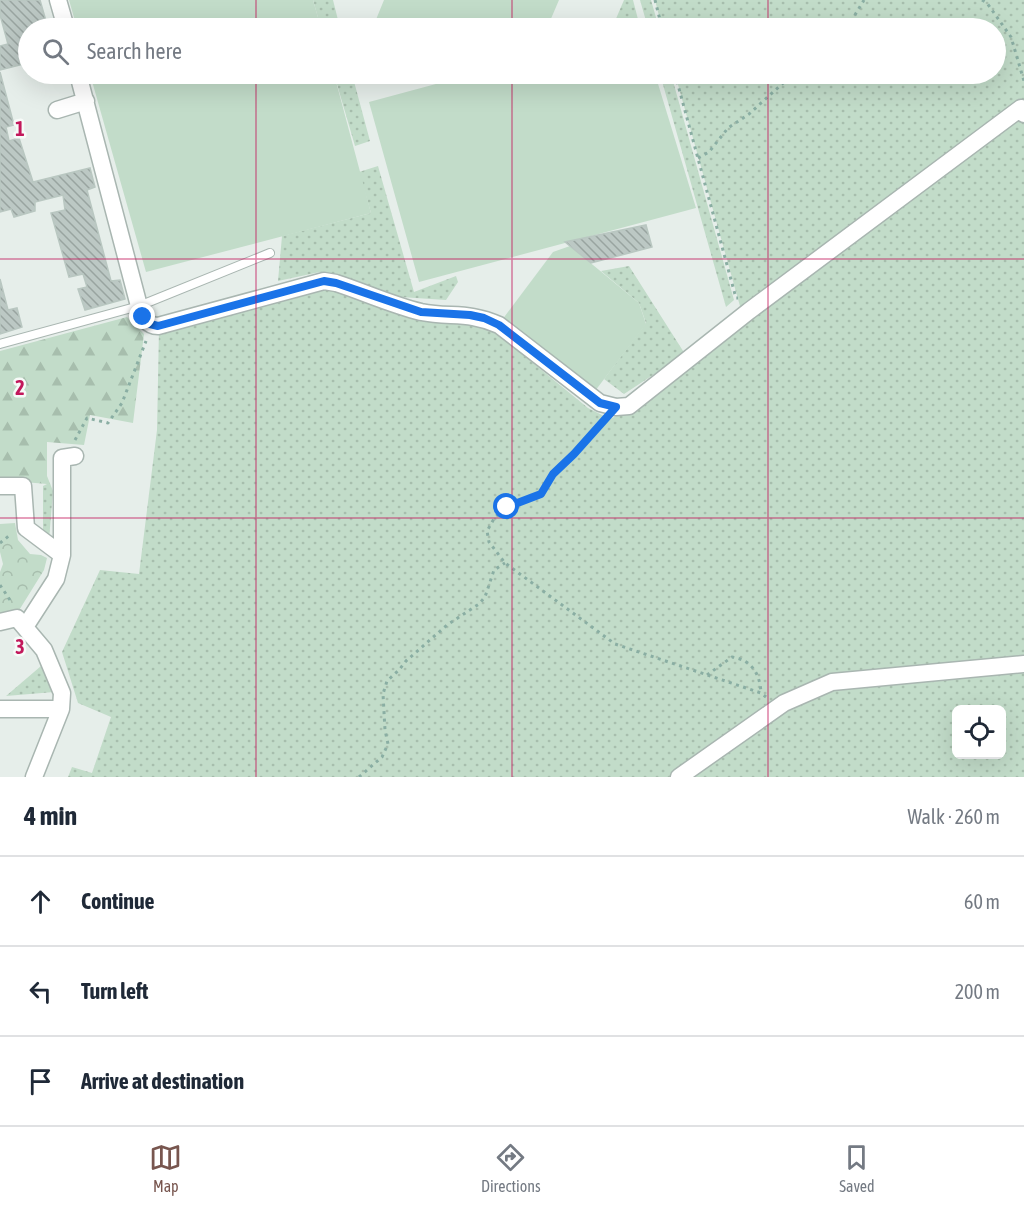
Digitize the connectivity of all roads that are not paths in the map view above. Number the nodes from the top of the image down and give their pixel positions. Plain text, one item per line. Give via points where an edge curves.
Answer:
1 (58, 0) edge
2 (63, 18) edge
3 (81, 84) edge
4 (86, 101) junction
5 (57, 110) dead end
6 (1024, 114) edge
7 (270, 253) dead end
8 (140, 306) junction
9 (0, 344) edge
10 (74, 457) road end
11 (0, 486) edge
12 (62, 555) junction
13 (0, 622) edge
14 (25, 627) junction
15 (1024, 664) edge
16 (0, 709) edge
17 (61, 709) junction
18 (34, 777) edge
19 (679, 777) edge

1 - 2 street
3 - 4 street
4 - 5 street
4 - 8 street
6 - 8 street via 1021,108 749,311 629,406 600,403 499,325 484,318 421,312 336,283 324,281 153,326 143,317
7 - 8 lane
8 - 9 lane
10 - 12 street via 63,458
11 - 12 street via 23,486 26,528
12 - 14 street via 56,579
13 - 14 street via 17,618
14 - 17 street via 44,650 62,693
15 - 19 street via 832,682 779,706
16 - 17 street
17 - 18 street

